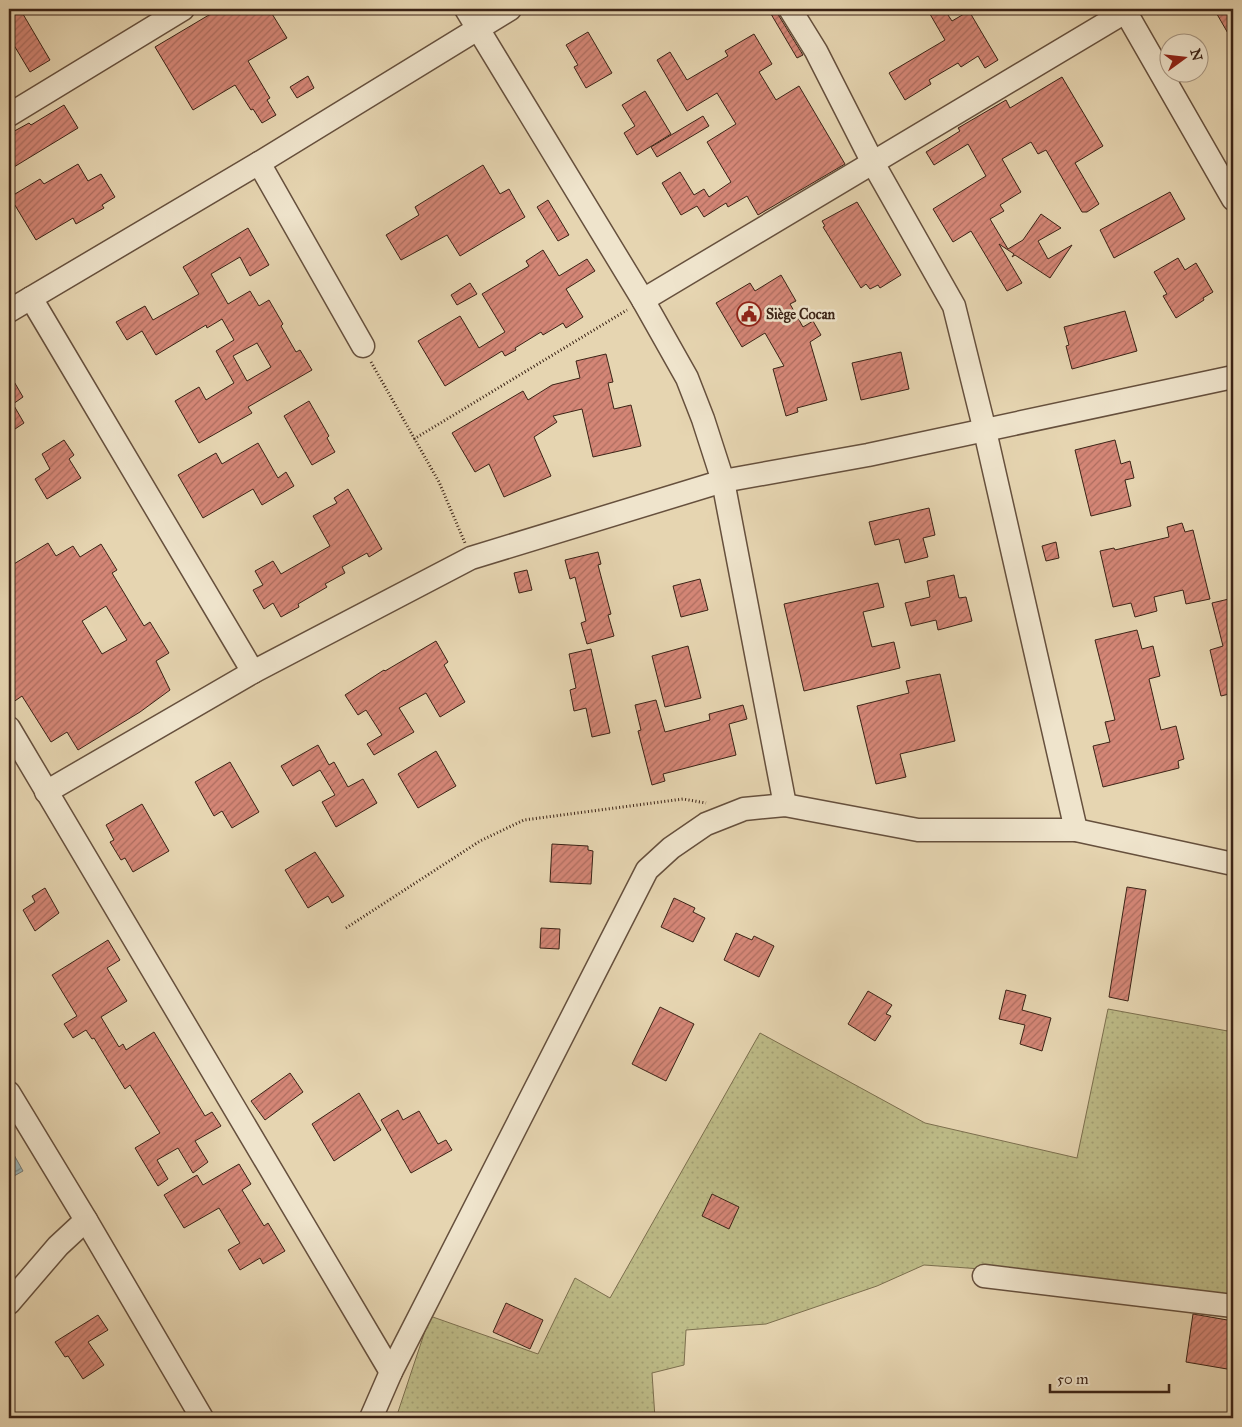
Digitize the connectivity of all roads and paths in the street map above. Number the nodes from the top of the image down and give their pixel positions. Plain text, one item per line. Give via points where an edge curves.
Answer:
1 (183, 9) edge
2 (466, 9) edge
3 (510, 9) edge
4 (790, 9) edge
5 (1127, 10) edge
6 (478, 29) junction
7 (9, 115) edge
8 (259, 163) junction
9 (873, 163) junction
10 (1233, 199) edge
11 (31, 298) junction
12 (643, 300) junction
13 (9, 311) edge
14 (363, 346) joint
15 (1233, 377) edge
16 (985, 431) junction
17 (414, 439) junction
18 (723, 481) junction
19 (471, 558) junction
20 (253, 672) junction
21 (9, 728) edge
22 (46, 792) junction
23 (709, 803) dead end
24 (785, 805) junction
25 (1076, 830) junction
26 (1233, 864) edge
27 (346, 928) dead end
28 (9, 1093) edge
29 (86, 1220) junction
30 (984, 1276) dead end
31 (9, 1303) edge
32 (1233, 1306) edge
33 (391, 1372) junction
34 (202, 1418) edge
35 (371, 1418) edge

1 - 7 street
2 - 6 street
3 - 6 street
4 - 9 street via 816,51
5 - 9 street
5 - 10 street
6 - 8 street
6 - 12 street
8 - 11 street
8 - 14 street
9 - 12 street
9 - 16 street via 954,306
11 - 13 street
11 - 20 street
12 - 17 path
12 - 18 street via 687,378
14 - 17 path
15 - 16 street
16 - 18 street
16 - 25 street
17 - 19 path via 439,482
18 - 19 street
18 - 24 street
19 - 20 street
20 - 22 street
21 - 22 street
22 - 33 street
23 - 27 path via 682,799 524,820 480,841
24 - 25 street via 918,830
24 - 33 street via 744,809 706,824 671,848 647,870
25 - 26 street
28 - 29 street
29 - 31 street via 58,1246
29 - 34 street
30 - 32 street
33 - 35 street

